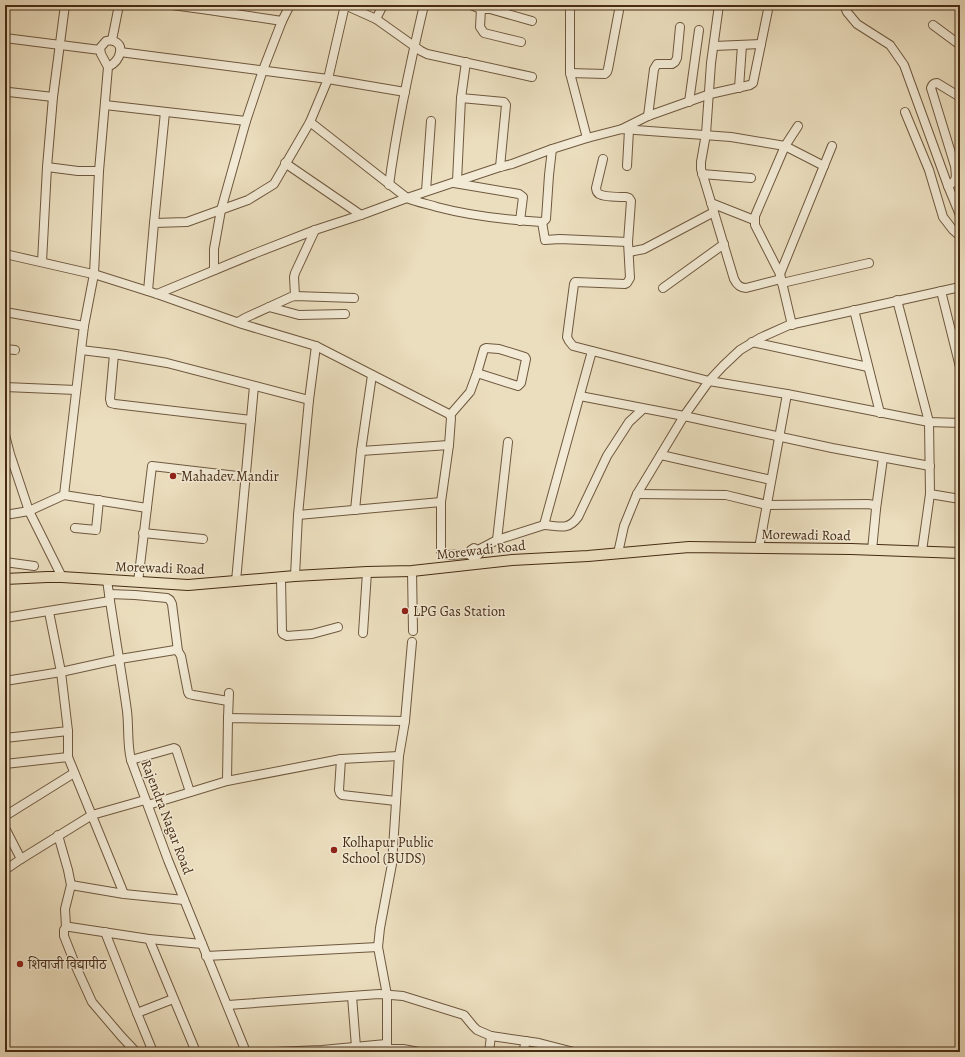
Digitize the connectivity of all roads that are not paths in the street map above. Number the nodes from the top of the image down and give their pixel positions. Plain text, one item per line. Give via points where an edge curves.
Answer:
1 (63, 5) edge
2 (120, 5) edge
3 (172, 5) edge
4 (290, 5) edge
5 (345, 5) edge
6 (383, 5) edge
7 (424, 5) edge
8 (470, 5) edge
9 (570, 5) edge
10 (620, 5) edge
11 (719, 5) edge
12 (769, 5) edge
13 (844, 5) edge
14 (209, 7) edge
15 (481, 9) junction
16 (376, 19) junction
17 (282, 21) junction
18 (532, 21) dead end
19 (933, 25) dead end
20 (680, 27) dead end
21 (699, 30) dead end
22 (5, 38) edge
23 (112, 40) junction
24 (521, 42) dead end
25 (761, 44) junction
26 (960, 44) edge
27 (742, 45) junction
28 (60, 46) junction
29 (414, 46) junction
30 (714, 46) junction
31 (100, 50) junction
32 (120, 52) junction
33 (466, 62) junction
34 (108, 67) junction
35 (263, 70) junction
36 (570, 73) junction
37 (532, 77) dead end
38 (328, 79) junction
39 (739, 88) junction
40 (405, 92) junction
41 (5, 93) edge
42 (710, 94) junction
43 (53, 97) junction
44 (960, 97) edge
45 (461, 98) junction
46 (689, 102) junction
47 (105, 105) junction
48 (165, 112) junction
49 (905, 112) dead end
50 (648, 116) junction
51 (246, 121) junction
52 (431, 121) dead end
53 (310, 122) junction
54 (798, 126) dead end
55 (626, 130) junction
56 (706, 134) junction
57 (587, 138) junction
58 (785, 146) junction
59 (832, 146) dead end
60 (552, 149) junction
61 (603, 159) dead end
62 (285, 163) junction
63 (627, 166) dead end
64 (824, 166) junction
65 (47, 167) junction
66 (500, 167) junction
67 (99, 171) junction
68 (702, 174) junction
69 (751, 178) dead end
70 (454, 182) junction
71 (389, 185) junction
72 (948, 186) junction
73 (426, 191) junction
74 (407, 198) junction
75 (711, 203) junction
76 (221, 210) junction
77 (714, 212) junction
78 (960, 213) edge
79 (361, 215) junction
80 (754, 220) junction
81 (520, 221) junction
82 (542, 222) junction
83 (154, 223) junction
84 (315, 230) junction
85 (960, 236) edge
86 (628, 242) junction
87 (724, 244) junction
88 (628, 252) junction
89 (5, 254) edge
90 (42, 262) junction
91 (869, 263) dead end
92 (214, 270) junction
93 (94, 274) junction
94 (781, 279) junction
95 (960, 286) edge
96 (663, 288) dead end
97 (941, 290) junction
98 (148, 291) junction
99 (157, 294) junction
100 (295, 296) junction
101 (354, 298) dead end
102 (897, 300) junction
103 (269, 307) junction
104 (854, 310) junction
105 (5, 312) edge
106 (345, 314) dead end
107 (238, 322) junction
108 (792, 325) junction
109 (84, 326) junction
110 (752, 342) junction
111 (316, 346) junction
112 (5, 349) edge
113 (15, 350) dead end
114 (82, 350) junction
115 (592, 351) junction
116 (114, 354) junction
117 (868, 367) junction
118 (960, 367) edge
119 (477, 373) junction
120 (372, 375) junction
121 (709, 381) junction
122 (254, 386) junction
123 (5, 387) edge
124 (76, 390) junction
125 (787, 394) junction
126 (580, 396) junction
127 (309, 400) junction
128 (643, 409) junction
129 (880, 413) junction
130 (450, 415) junction
131 (684, 416) junction
132 (251, 420) junction
133 (929, 422) junction
134 (960, 423) edge
135 (5, 435) edge
136 (779, 437) junction
137 (508, 442) dead end
138 (449, 445) junction
139 (361, 451) junction
140 (661, 455) junction
141 (884, 458) junction
142 (930, 466) junction
143 (246, 477) junction
144 (771, 480) junction
145 (637, 494) junction
146 (930, 494) junction
147 (64, 495) junction
148 (960, 499) edge
149 (99, 500) junction
150 (441, 502) junction
151 (767, 505) junction
152 (147, 508) junction
153 (876, 509) junction
154 (355, 510) junction
155 (29, 511) junction
156 (5, 515) edge
157 (298, 515) junction
158 (544, 525) junction
159 (75, 528) dead end
160 (143, 533) junction
161 (202, 539) dead end
162 (497, 540) junction
163 (759, 548) junction
164 (872, 550) junction
165 (922, 551) junction
166 (618, 553) junction
167 (960, 553) edge
168 (475, 556) junction
169 (5, 562) edge
170 (34, 566) dead end
171 (367, 572) junction
172 (412, 572) junction
173 (295, 576) junction
174 (62, 577) junction
175 (281, 578) junction
176 (5, 579) edge
177 (107, 580) junction
178 (236, 581) junction
179 (138, 582) junction
180 (110, 598) junction
181 (49, 612) junction
182 (5, 618) edge
183 (338, 628) dead end
184 (413, 631) dead end
185 (363, 633) dead end
186 (412, 642) dead end
187 (178, 651) junction
188 (120, 659) junction
189 (61, 672) junction
190 (5, 681) edge
191 (228, 718) junction
192 (405, 721) junction
193 (68, 731) junction
194 (5, 738) edge
195 (399, 756) junction
196 (68, 757) junction
197 (341, 759) junction
198 (131, 760) junction
199 (5, 764) edge
200 (74, 773) junction
201 (227, 781) junction
202 (190, 792) junction
203 (396, 801) junction
204 (147, 803) junction
205 (92, 815) junction
206 (5, 816) edge
207 (5, 828) edge
208 (58, 836) junction
209 (21, 859) junction
210 (5, 870) edge
211 (70, 885) junction
212 (124, 894) junction
213 (184, 900) junction
214 (66, 927) junction
215 (105, 932) junction
216 (149, 939) junction
217 (202, 944) junction
218 (378, 947) junction
219 (206, 956) junction
220 (387, 995) junction
221 (352, 996) junction
222 (173, 999) junction
223 (228, 1005) junction
224 (136, 1013) junction
225 (491, 1036) junction
226 (526, 1041) junction
227 (386, 1048) edge
228 (353, 1049) edge
229 (366, 1049) edge
230 (553, 1049) edge
231 (294, 1051) edge
232 (322, 1051) edge
233 (403, 1051) edge
234 (136, 1052) edge
235 (153, 1052) edge
236 (196, 1052) edge
237 (246, 1052) edge
238 (273, 1052) edge
239 (419, 1052) edge
240 (489, 1052) edge
241 (524, 1052) edge
242 (574, 1052) edge

1 - 28 street
2 - 23 street
3 - 14 street
4 - 17 street
5 - 16 street
5 - 38 street
6 - 16 street
7 - 29 street
8 - 15 street
9 - 36 street
10 - 36 street via 607,72
11 - 30 street
12 - 25 street
13 - 72 street via 857,24 890,45 904,65
14 - 17 street
15 - 18 street via 490,9
15 - 24 street via 480,27 484,33
16 - 29 street
17 - 35 street
19 - 26 street
20 - 50 street via 676,62 657,64 654,68
21 - 46 street
22 - 28 street
23 - 31 street via 103,43
23 - 32 street via 119,45
25 - 27 street
25 - 39 street via 753,83
27 - 30 street
27 - 39 street
28 - 31 street
28 - 43 street
29 - 33 street via 427,54
29 - 40 street
30 - 42 street
31 - 34 street
32 - 34 street via 114,63
32 - 35 street
33 - 37 street
33 - 45 street
34 - 47 street
35 - 38 street
35 - 51 street
36 - 57 street
38 - 40 street
38 - 53 street
39 - 42 street
40 - 71 street via 393,149
41 - 43 street
42 - 46 street
42 - 56 street
43 - 65 street
44 - 72 street via 937,83 932,85 956,174 954,183
45 - 66 street via 504,102 506,105
45 - 70 street
46 - 50 street
47 - 48 street
47 - 67 street
48 - 51 street
48 - 83 street
49 - 85 street via 929,170 943,217
50 - 55 street
51 - 76 street
52 - 73 street
53 - 62 street
53 - 71 street
54 - 58 street
55 - 56 street
55 - 57 street
55 - 63 street
56 - 58 street
56 - 68 street via 701,162
57 - 60 street
58 - 64 street
58 - 80 street
59 - 64 street
60 - 66 street
60 - 82 street via 546,219
61 - 86 street via 597,192 604,196 626,197 631,201
62 - 76 street via 274,184 248,200
62 - 79 street
64 - 94 street
65 - 67 street
65 - 90 street
66 - 70 street
67 - 93 street
68 - 69 street
68 - 75 street
70 - 73 street
70 - 81 street via 522,195
71 - 74 street
72 - 78 street
73 - 74 street
74 - 79 street
74 - 81 street via 462,213
75 - 77 street
75 - 80 street
76 - 83 street via 187,222
76 - 92 street via 214,250
77 - 87 street
77 - 88 street via 644,249
79 - 84 street
80 - 94 street
81 - 82 street
82 - 86 street via 545,240
83 - 98 street
84 - 92 street
84 - 100 street via 295,273
86 - 88 street
87 - 94 street via 734,279 740,287 746,288
87 - 96 street
88 - 115 street via 628,284 574,284 567,337 573,346
89 - 90 street
90 - 93 street
91 - 94 street
92 - 99 street
93 - 98 street
93 - 109 street
94 - 108 street
95 - 97 street
97 - 102 street
97 - 118 street
98 - 99 street
99 - 107 street
100 - 101 street
100 - 103 street
102 - 104 street
102 - 133 street
103 - 106 street via 299,315
103 - 107 street
104 - 108 street
104 - 117 street
105 - 109 street
107 - 111 street
108 - 110 street
109 - 114 street
110 - 117 street
110 - 121 street via 740,350
111 - 120 street
111 - 127 street
112 - 113 street
114 - 116 street
114 - 124 street
115 - 121 street
115 - 126 street
116 - 122 street via 167,363
116 - 132 street via 111,403
117 - 129 street
119 - 119 street via 518,386 521,383 526,359 499,349 486,348
119 - 130 street via 470,392
120 - 130 street
120 - 139 street
121 - 125 street
121 - 131 street
122 - 127 street
122 - 132 street
123 - 124 street
124 - 147 street
125 - 129 street
125 - 136 street
126 - 128 street
126 - 158 street
127 - 157 street
128 - 131 street
128 - 158 street via 629,422 606,456 573,524 566,527
129 - 133 street
130 - 138 street
131 - 136 street
131 - 140 street
132 - 143 street
133 - 134 street
133 - 142 street
135 - 155 street
136 - 141 street
136 - 144 street
137 - 162 street
138 - 139 street
138 - 150 street
139 - 154 street
140 - 144 street
140 - 145 street
141 - 142 street
141 - 153 street
142 - 146 street
143 - 152 street via 152,466
143 - 178 street
144 - 151 street
145 - 151 street via 726,495
145 - 166 street via 624,526
146 - 148 street
146 - 165 street
147 - 149 street
147 - 155 street
149 - 152 street
149 - 159 street via 96,530
150 - 154 street
150 - 168 street via 442,554
151 - 153 street via 868,504 874,505
151 - 163 street
152 - 160 street
153 - 164 street
154 - 157 street
155 - 156 street
155 - 174 street
157 - 173 street
158 - 162 street
160 - 161 street
160 - 179 street
162 - 168 street
163 - 164 main road, Morewadi Road
163 - 166 main road, Morewadi Road via 689,547
164 - 165 main road, Morewadi Road
165 - 167 main road, Morewadi Road
166 - 168 main road, Morewadi Road via 532,559
168 - 172 main road, Morewadi Road
169 - 170 street
171 - 172 main road, Morewadi Road
171 - 173 main road, Morewadi Road
171 - 185 street
172 - 184 street
173 - 175 main road, Morewadi Road
174 - 176 main road, Morewadi Road
174 - 177 main road, Morewadi Road
175 - 178 main road, Morewadi Road
175 - 183 street via 283,634 312,634
177 - 179 main road, Morewadi Road
177 - 180 street, Rajendra Nagar Road
178 - 179 main road, Morewadi Road via 188,585
180 - 181 street
180 - 187 street via 135,595 170,600
180 - 188 street, Rajendra Nagar Road
181 - 182 street
181 - 189 street
186 - 192 street
187 - 188 street
187 - 191 street via 189,694 228,697
188 - 189 street
188 - 198 street, Rajendra Nagar Road
189 - 190 street
189 - 193 street
191 - 192 street
191 - 201 street
192 - 195 street
193 - 194 street
193 - 196 street
195 - 197 street
195 - 203 street
196 - 199 street
196 - 200 street
197 - 201 street
197 - 203 street via 339,790 342,795
198 - 202 street via 176,749
198 - 204 street, Rajendra Nagar Road
200 - 205 street
200 - 206 street
201 - 202 street
202 - 204 street
203 - 218 street via 392,864
204 - 205 street
204 - 213 street, Rajendra Nagar Road
205 - 208 street
205 - 212 street
207 - 209 street
208 - 209 street
208 - 211 street
209 - 210 street
211 - 212 street
211 - 214 street via 65,909
212 - 213 street
213 - 217 street, Rajendra Nagar Road
214 - 215 street
214 - 234 street via 64,936 92,1002
215 - 216 street
215 - 224 street
216 - 217 street
216 - 222 street
217 - 219 street, Rajendra Nagar Road
218 - 219 street
218 - 220 street
219 - 223 street, Rajendra Nagar Road
220 - 221 street
220 - 225 street via 404,996 458,1012 477,1030
220 - 227 street
221 - 223 street
221 - 228 street
222 - 224 street
222 - 236 street
223 - 237 street, Rajendra Nagar Road
224 - 235 street
225 - 226 street
225 - 240 street
226 - 230 street
226 - 241 street
227 - 229 street
227 - 233 street
228 - 229 street
228 - 232 street
230 - 242 street
231 - 232 street
231 - 238 street
233 - 239 street

